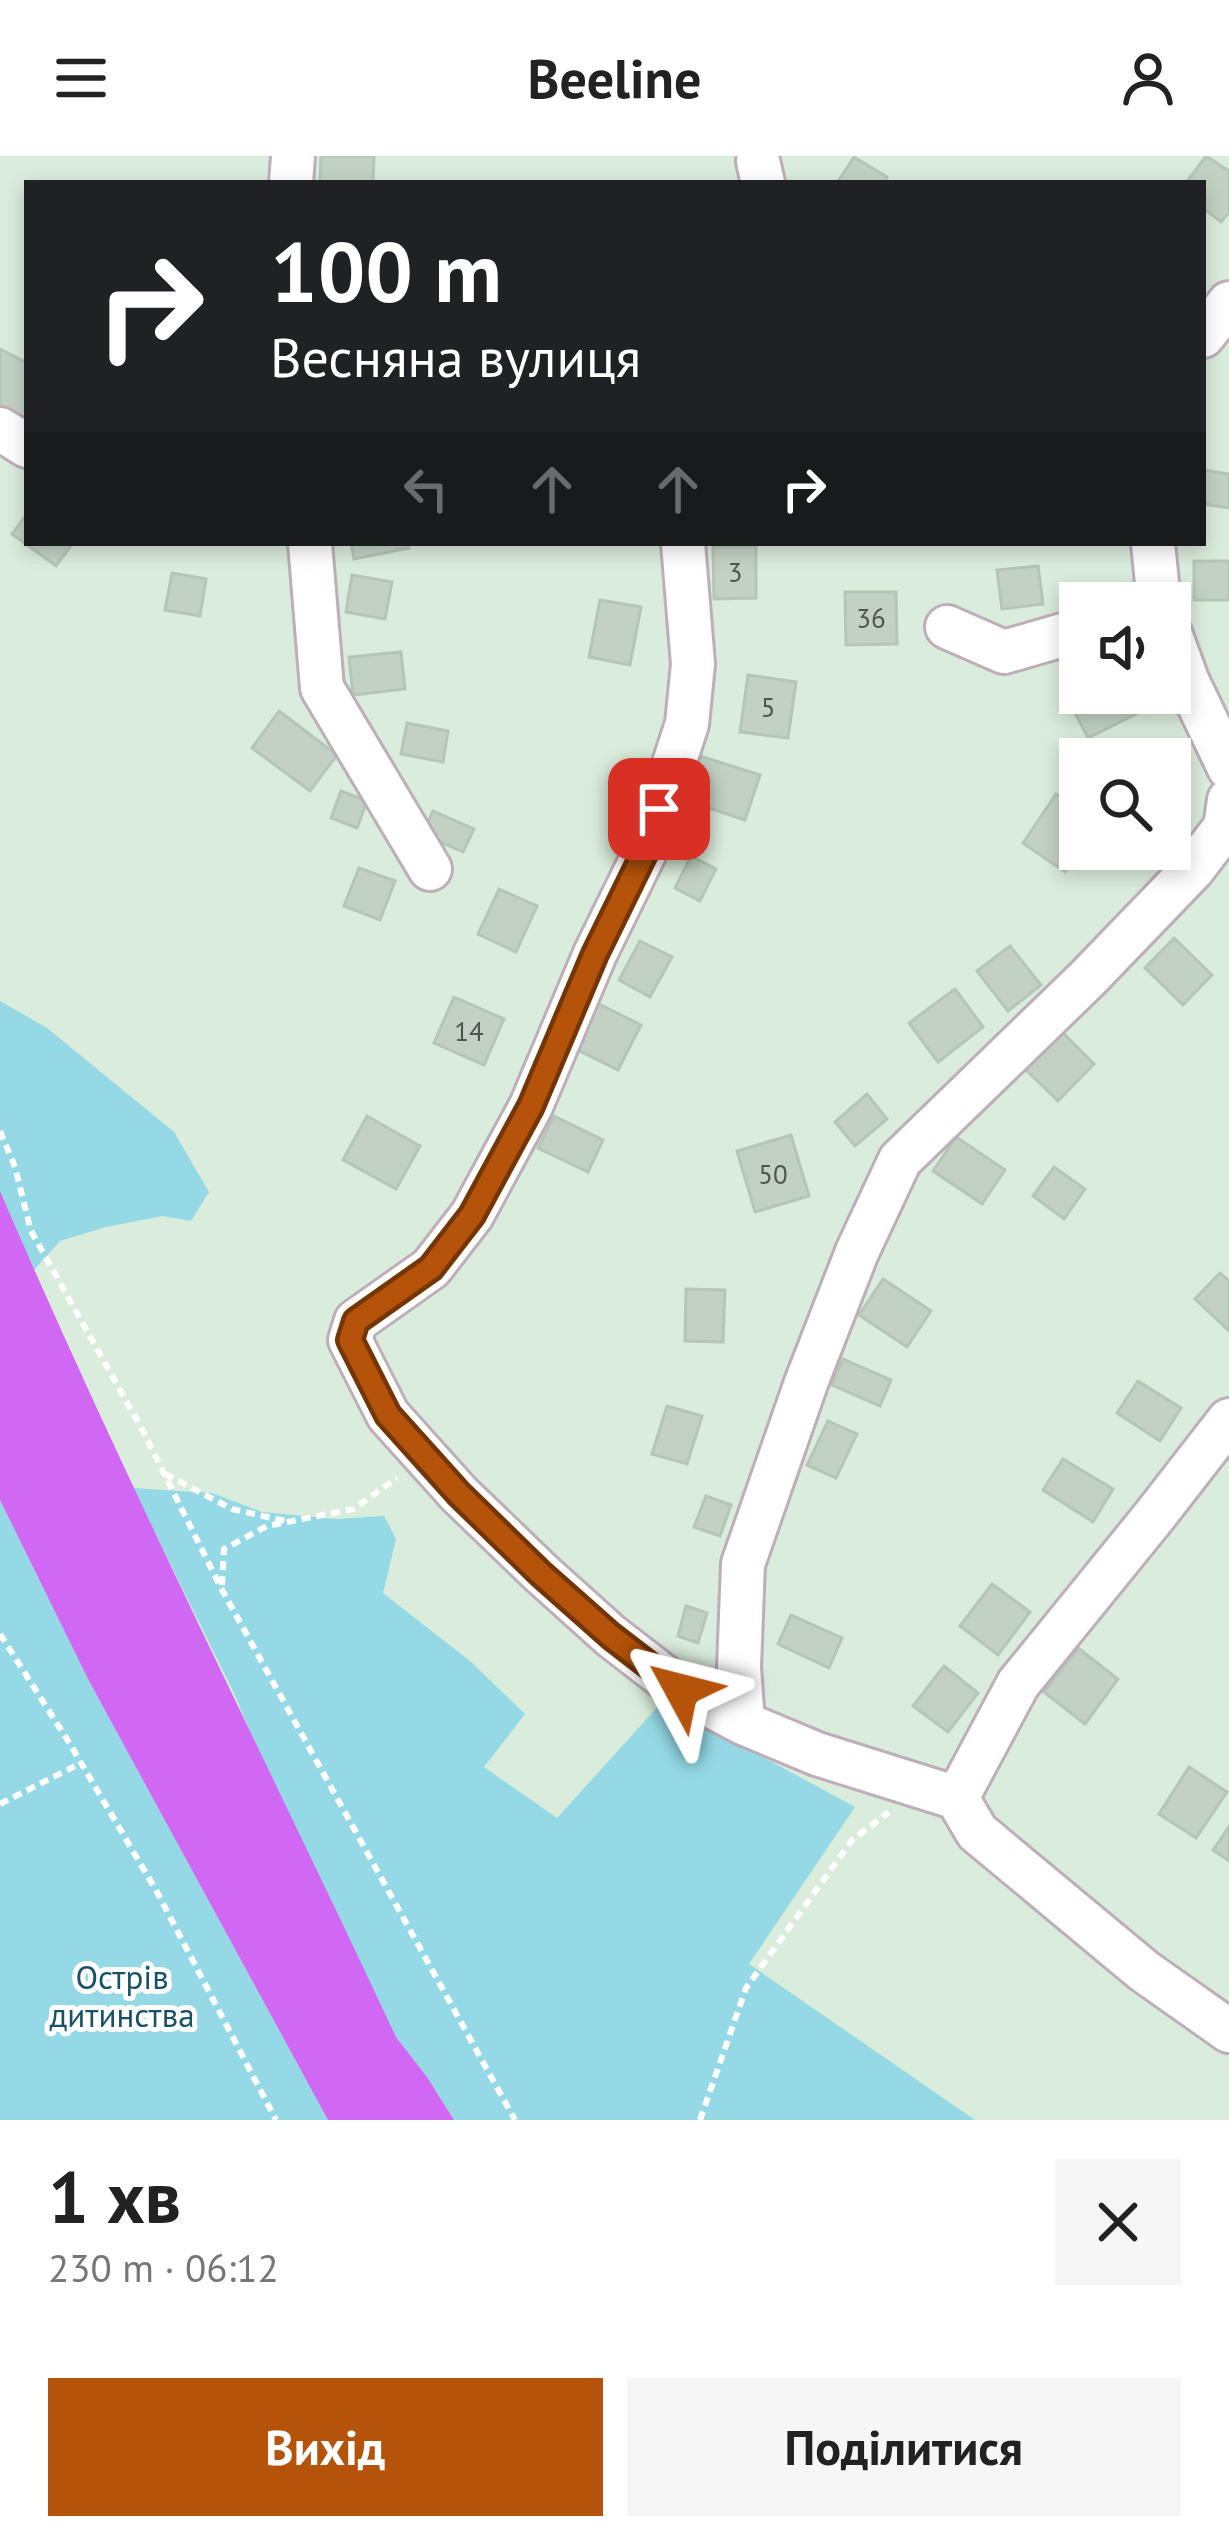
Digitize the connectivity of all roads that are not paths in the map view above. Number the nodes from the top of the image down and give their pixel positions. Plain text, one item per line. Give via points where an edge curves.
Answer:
1 (1229, 303) edge
2 (1206, 332) edge
3 (310, 546) edge
4 (682, 546) edge
5 (1153, 546) edge
6 (1156, 582) edge
7 (946, 626) dead end
8 (1059, 636) edge
9 (1191, 688) edge
10 (1229, 767) edge
11 (1229, 800) edge
12 (430, 869) dead end
13 (1229, 1420) edge
14 (743, 1723) junction
15 (940, 1793) junction
16 (1229, 2031) edge

1 - 2 street
3 - 12 street via 322,688
4 - 14 street via 693,664 687,724 645,852 531,1106 472,1215 431,1268 356,1321 350,1340 388,1415 524,1558 681,1690
5 - 6 street
7 - 8 street via 1004,652
9 - 10 street
11 - 14 street via 1225,827 1193,869 900,1160 806,1383 743,1564
13 - 15 street
14 - 15 street
15 - 16 street via 1144,1971

